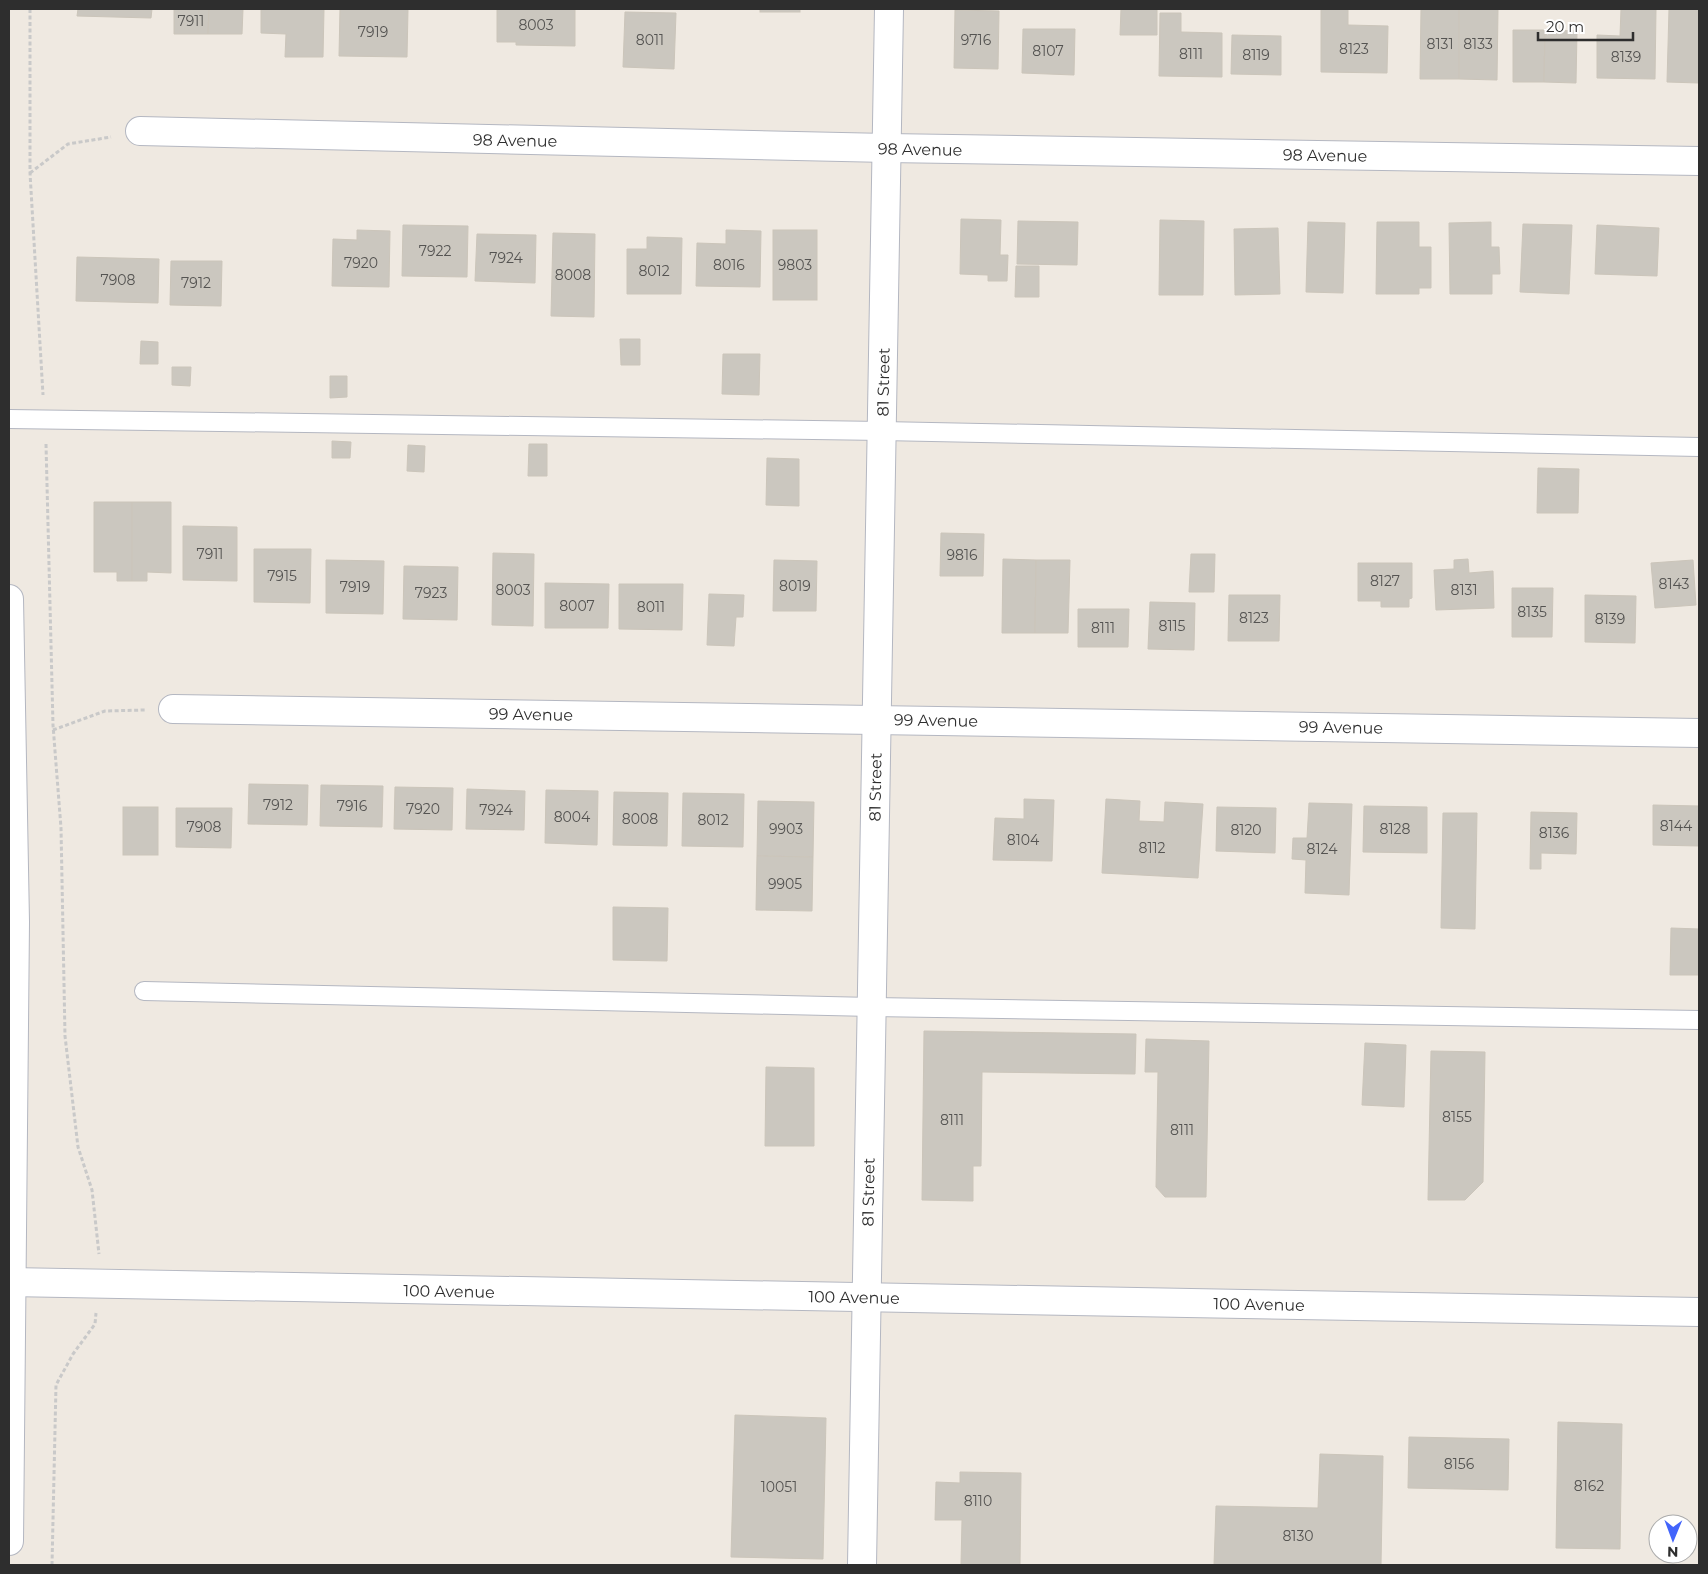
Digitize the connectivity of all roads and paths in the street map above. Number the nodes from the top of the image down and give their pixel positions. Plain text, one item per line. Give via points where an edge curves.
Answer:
1 (30, 9) edge
2 (889, 9) edge
3 (140, 131) joint
4 (887, 148) junction
5 (1699, 161) edge
6 (30, 173) junction
7 (9, 419) edge
8 (45, 420) junction
9 (882, 432) junction
10 (1699, 447) edge
11 (9, 599) edge
12 (173, 709) joint
13 (877, 719) junction
14 (53, 730) junction
15 (1699, 733) edge
16 (144, 991) dead end
17 (872, 1007) junction
18 (1699, 1020) edge
19 (10, 1282) edge
20 (98, 1286) junction
21 (866, 1297) junction
22 (1699, 1312) edge
23 (9, 1541) edge
24 (52, 1565) edge
25 (862, 1565) edge

1 - 6 path
2 - 4 street, 81 Street
3 - 4 street, 98 Avenue
3 - 6 path via 68,144
4 - 5 street, 98 Avenue
4 - 9 street, 81 Street
6 - 8 path
7 - 8 lane
8 - 9 lane
8 - 14 path
9 - 10 lane
9 - 13 street, 81 Street
11 - 19 street via 15,922
12 - 13 street, 99 Avenue
12 - 14 path via 105,711
13 - 15 street, 99 Avenue
13 - 17 street, 81 Street
14 - 20 path via 61,828 65,1036 78,1147 92,1190 99,1243
16 - 17 lane
17 - 18 lane
17 - 21 street, 81 Street
19 - 20 street, 100 Avenue
19 - 23 street
20 - 21 street, 100 Avenue
20 - 24 path via 95,1324 72,1354 56,1385
21 - 22 street, 100 Avenue
21 - 25 street, 81 Street

